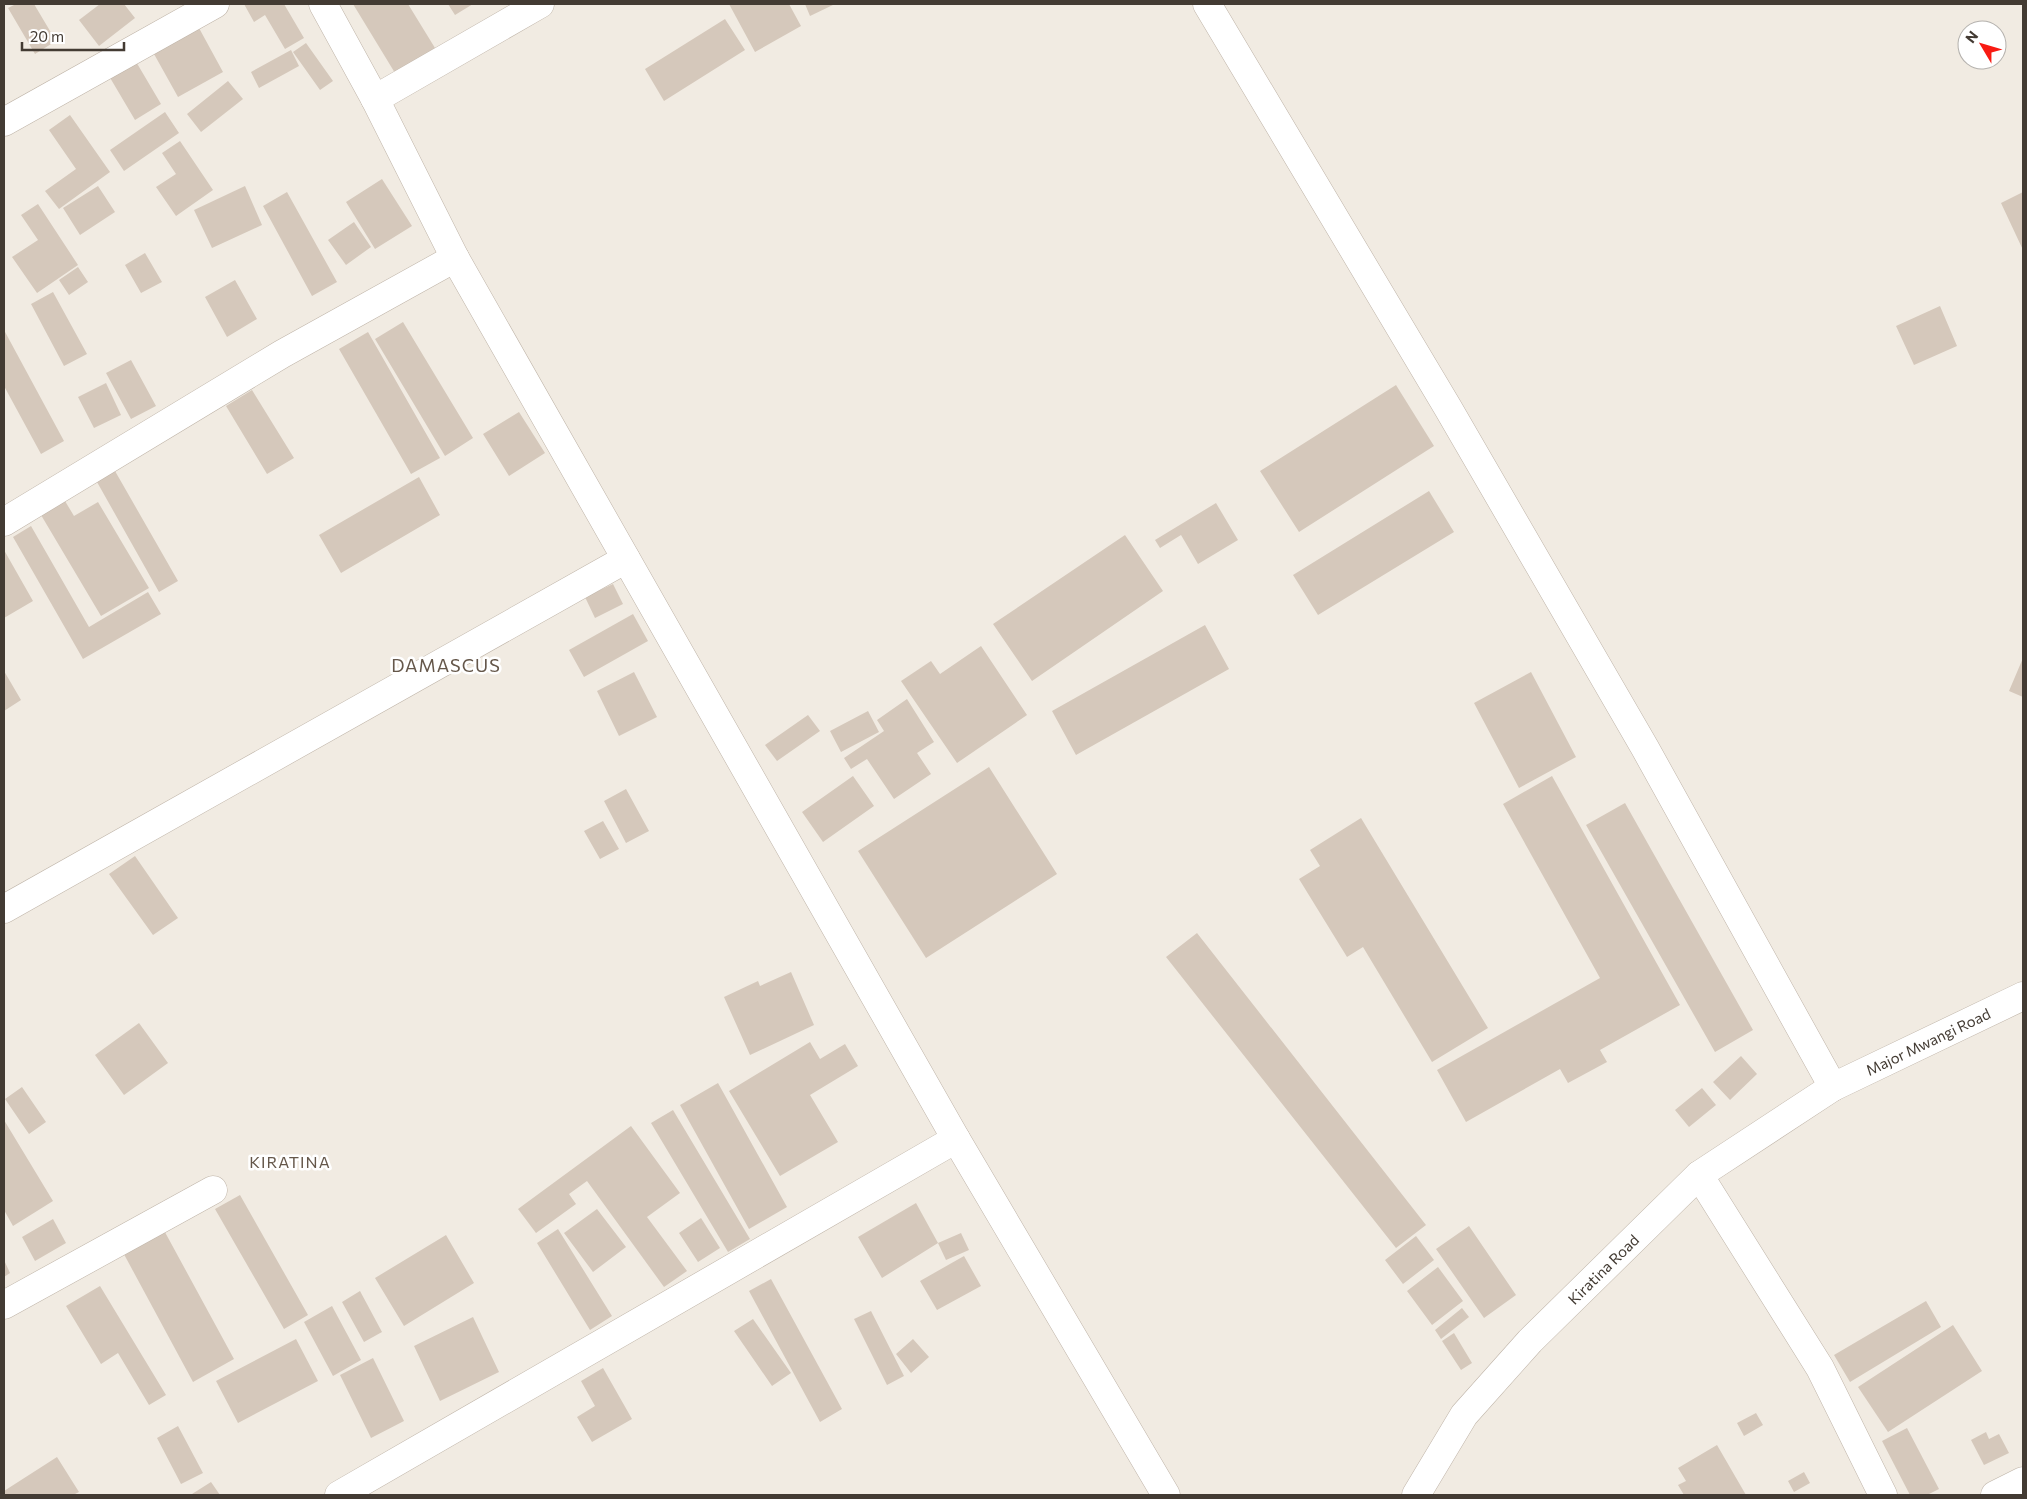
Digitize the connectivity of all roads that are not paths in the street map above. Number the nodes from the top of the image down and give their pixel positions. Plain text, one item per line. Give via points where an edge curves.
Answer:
1 (215, 4) edge
2 (323, 4) edge
3 (540, 4) edge
4 (1207, 4) edge
5 (375, 99) junction
6 (4, 122) edge
7 (455, 258) junction
8 (4, 522) edge
9 (626, 559) junction
10 (4, 909) edge
11 (2023, 996) edge
12 (1833, 1087) junction
13 (956, 1139) junction
14 (1699, 1175) junction
15 (213, 1190) dead end
16 (4, 1305) edge
17 (2023, 1480) edge
18 (339, 1495) edge
19 (1166, 1495) edge
20 (1416, 1495) edge
21 (1883, 1495) edge
22 (1995, 1495) edge

1 - 6 street
2 - 5 street
3 - 5 street
4 - 12 street via 1448,408 1635,731
5 - 7 street
7 - 8 street via 282,354
7 - 9 street
9 - 10 street
9 - 13 street
11 - 12 street, Major Mwangi Road
12 - 14 street, Kiratina Road
13 - 18 street
13 - 19 street
14 - 20 street, Kiratina Road via 1530,1340 1464,1415
14 - 21 street via 1820,1368
15 - 16 street
17 - 22 street

